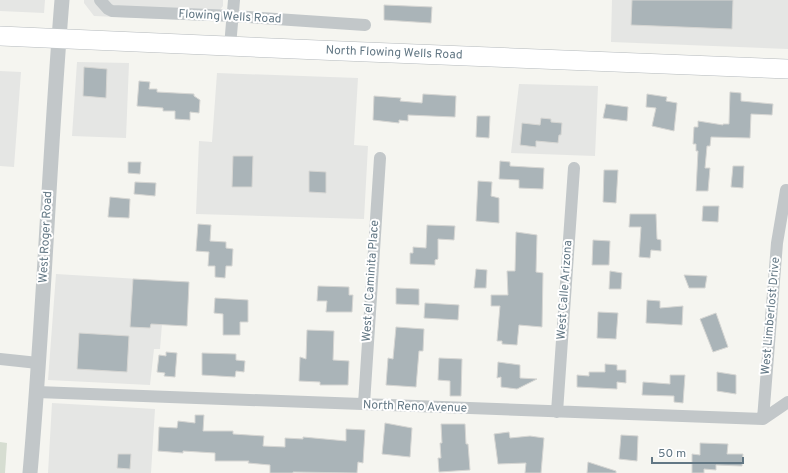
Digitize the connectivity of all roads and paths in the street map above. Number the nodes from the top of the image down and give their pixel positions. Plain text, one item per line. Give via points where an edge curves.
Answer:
1 (62, 0) edge
2 (100, 0) edge
3 (234, 0) edge
4 (232, 16) junction
5 (365, 25) dead end
6 (0, 36) edge
7 (59, 39) junction
8 (230, 46) junction
9 (788, 69) edge
10 (380, 158) dead end
11 (574, 168) dead end
12 (786, 190) dead end
13 (0, 359) edge
14 (38, 363) junction
15 (37, 392) junction
16 (788, 402) edge
17 (364, 404) junction
18 (557, 412) junction
19 (763, 419) junction
20 (30, 473) edge

1 - 7 street, West Roger Road
2 - 4 street, Flowing Wells Road via 112,11
3 - 4 street
4 - 5 street, Flowing Wells Road
4 - 8 street
6 - 7 main road, North Flowing Wells Road
7 - 8 main road, North Flowing Wells Road
7 - 14 street, West Roger Road
8 - 9 main road, North Flowing Wells Road
10 - 17 street, West el Caminita Place
11 - 18 street, West Calle Arizona
12 - 19 street, West Limberlost Drive via 777,243
13 - 14 street
14 - 15 street, West Roger Road
15 - 17 street, North Reno Avenue
15 - 20 street, West Roger Road
16 - 19 street
17 - 18 street, North Reno Avenue
18 - 19 street, North Reno Avenue

